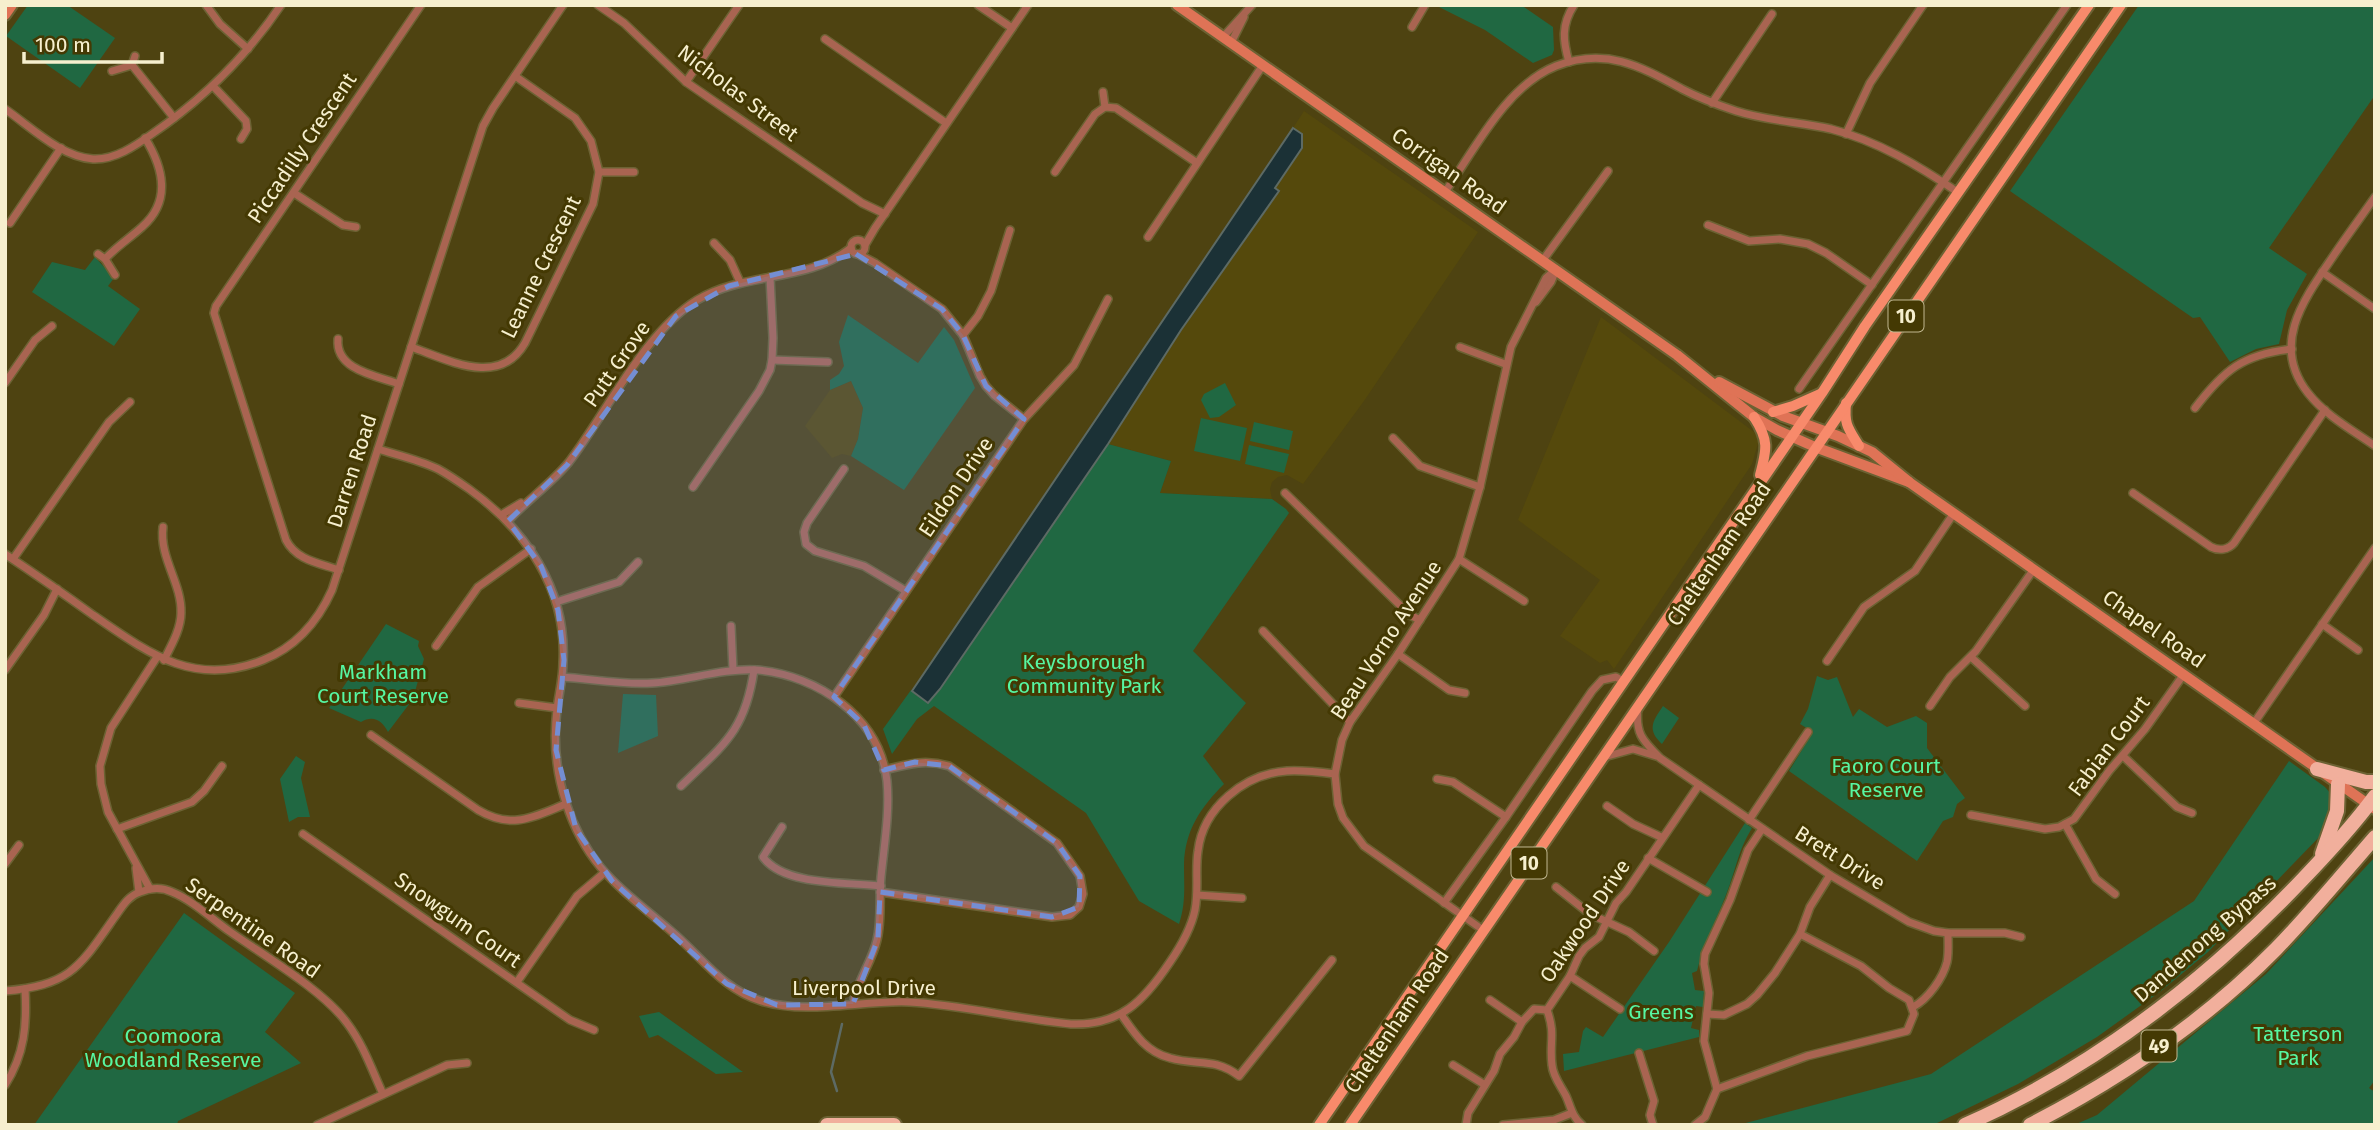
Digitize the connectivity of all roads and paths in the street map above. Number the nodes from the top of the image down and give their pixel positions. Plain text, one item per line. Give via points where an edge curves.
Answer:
1 (12, 5) edge
2 (206, 5) edge
3 (281, 5) edge
4 (421, 5) edge
5 (563, 5) edge
6 (598, 5) edge
7 (739, 5) edge
8 (978, 5) edge
9 (1028, 5) edge
10 (1177, 5) edge
11 (1252, 5) edge
12 (1425, 5) edge
13 (1574, 5) edge
14 (1923, 5) edge
15 (2067, 5) edge
16 (2089, 5) edge
17 (2121, 5) edge
18 (1772, 14) dead end
19 (5, 15) edge
20 (1412, 27) dead end
21 (1012, 28) junction
22 (825, 40) dead end
23 (1227, 40) junction
24 (248, 49) junction
25 (135, 56) dead end
26 (1569, 62) junction
27 (132, 65) junction
28 (1263, 65) junction
29 (112, 71) dead end
30 (514, 76) junction
31 (685, 82) junction
32 (213, 86) junction
33 (1103, 92) dead end
34 (1712, 103) junction
35 (1105, 107) junction
36 (5, 109) edge
37 (174, 118) junction
38 (257, 122) dead end
39 (946, 123) junction
40 (247, 124) junction
41 (1846, 134) junction
42 (145, 138) junction
43 (242, 139) dead end
44 (61, 148) junction
45 (1196, 163) junction
46 (1608, 171) dead end
47 (599, 172) junction
48 (634, 172) dead end
49 (1055, 172) dead end
50 (1944, 182) junction
51 (1446, 192) junction
52 (294, 193) junction
53 (1959, 193) junction
54 (2375, 197) edge
55 (880, 221) junction
56 (10, 223) dead end
57 (1707, 225) dead end
58 (356, 227) dead end
59 (1010, 230) dead end
60 (1148, 237) dead end
61 (714, 243) dead end
62 (859, 249) junction
63 (98, 254) dead end
64 (105, 259) junction
65 (1543, 260) junction
66 (1556, 269) junction
67 (2322, 272) junction
68 (115, 275) dead end
69 (770, 277) junction
70 (740, 282) junction
71 (1872, 285) junction
72 (1108, 299) dead end
73 (2375, 309) edge
74 (52, 326) dead end
75 (963, 335) junction
76 (338, 339) dead end
77 (411, 347) junction
78 (1460, 347) dead end
79 (2291, 349) junction
80 (772, 360) junction
81 (828, 362) dead end
82 (1505, 364) junction
83 (1698, 371) junction
84 (5, 383) edge
85 (399, 384) junction
86 (1799, 389) dead end
87 (1822, 393) junction
88 (1847, 401) junction
89 (130, 402) dead end
90 (2196, 408) dead end
91 (2325, 410) junction
92 (1773, 412) junction
93 (1754, 417) junction
94 (1024, 419) junction
95 (1801, 422) junction
96 (1825, 431) junction
97 (1790, 437) junction
98 (1393, 438) dead end
99 (1859, 446) junction
100 (2375, 446) edge
101 (1815, 447) junction
102 (378, 449) junction
103 (844, 469) dead end
104 (1909, 482) junction
105 (1757, 484) junction
106 (693, 487) dead end
107 (1480, 487) junction
108 (2133, 492) dead end
109 (1285, 493) dead end
110 (1954, 513) junction
111 (504, 518) junction
112 (163, 527) dead end
113 (2375, 548) edge
114 (531, 549) junction
115 (5, 554) edge
116 (13, 559) junction
117 (1459, 559) junction
118 (638, 562) dead end
119 (2034, 569) junction
120 (339, 570) junction
121 (57, 589) junction
122 (906, 591) junction
123 (65, 596) junction
124 (1524, 601) dead end
125 (556, 602) junction
126 (44, 615) junction
127 (1420, 620) junction
128 (2322, 624) junction
129 (732, 626) dead end
130 (1263, 631) dead end
131 (436, 646) dead end
132 (2358, 650) dead end
133 (1398, 654) junction
134 (1971, 657) junction
135 (161, 658) junction
136 (1827, 661) dead end
137 (5, 670) edge
138 (733, 670) junction
139 (754, 670) junction
140 (2184, 674) junction
141 (562, 677) junction
142 (1623, 681) junction
143 (1465, 693) dead end
144 (834, 697) junction
145 (519, 703) dead end
146 (1639, 705) junction
147 (1930, 706) dead end
148 (2025, 706) dead end
149 (557, 708) junction
150 (1350, 722) junction
151 (2254, 723) junction
152 (1808, 732) dead end
153 (371, 736) dead end
154 (2123, 756) junction
155 (1602, 758) junction
156 (1660, 758) junction
157 (222, 766) dead end
158 (2317, 769) junction
159 (884, 770) junction
160 (1335, 774) junction
161 (1437, 779) dead end
162 (2375, 782) edge
163 (2339, 784) junction
164 (1699, 785) junction
165 (681, 786) dead end
166 (566, 803) junction
167 (2372, 804) edge
168 (1607, 806) dead end
169 (2192, 813) dead end
170 (1971, 815) dead end
171 (1506, 817) junction
172 (1749, 820) junction
173 (2065, 824) junction
174 (782, 827) dead end
175 (117, 829) junction
176 (1762, 829) junction
177 (303, 834) dead end
178 (1661, 837) junction
179 (2373, 840) edge
180 (19, 845) dead end
181 (1648, 858) junction
182 (2319, 862) junction
183 (5, 864) edge
184 (135, 864) junction
185 (604, 873) junction
186 (1830, 875) junction
187 (1556, 887) dead end
188 (150, 889) junction
189 (880, 889) junction
190 (139, 892) junction
191 (1707, 892) dead end
192 (2115, 894) dead end
193 (1197, 895) junction
194 (1242, 898) dead end
195 (1444, 902) junction
196 (1461, 915) junction
197 (1607, 921) junction
198 (1483, 930) junction
199 (1948, 933) junction
200 (1800, 934) junction
201 (2021, 937) dead end
202 (1654, 951) dead end
203 (1332, 960) dead end
204 (1570, 975) junction
205 (517, 982) junction
206 (25, 989) junction
207 (5, 991) edge
208 (1490, 1000) dead end
209 (853, 1004) junction
210 (1913, 1007) junction
211 (1620, 1009) dead end
212 (1547, 1010) junction
213 (1121, 1014) junction
214 (1707, 1014) junction
215 (1522, 1022) junction
216 (594, 1030) dead end
217 (1639, 1053) dead end
218 (467, 1063) dead end
219 (1453, 1065) dead end
220 (5, 1085) edge
221 (1485, 1085) junction
222 (1717, 1088) junction
223 (383, 1094) junction
224 (1572, 1114) junction
225 (843, 1124) edge
226 (317, 1125) edge
227 (827, 1125) edge
228 (894, 1125) edge
229 (1319, 1125) edge
230 (1350, 1125) edge
231 (1466, 1125) edge
232 (1503, 1125) edge
233 (1583, 1125) edge
234 (1653, 1125) edge
235 (1695, 1125) edge
236 (1965, 1125) edge
237 (2030, 1125) edge

1 - 19 main road
2 - 24 street
3 - 24 street
4 - 52 street, Piccadilly Crescent
5 - 30 street, Darren Road
6 - 31 street, Nicholas Street via 624,23
7 - 31 street
8 - 21 street
9 - 21 street, Putt Grove
10 - 23 main road, Corrigan Road
11 - 23 street
12 - 20 street
13 - 26 street via 1563,33
14 - 41 street via 1870,83
15 - 50 street
16 - 53 main road, Cheltenham Road / 10
17 - 88 main road, Cheltenham Road / 10
18 - 34 street
21 - 39 street, Putt Grove
22 - 39 street
23 - 28 main road, Corrigan Road
24 - 32 street
25 - 27 street
26 - 34 street via 1597,58 1626,62
26 - 51 street via 1536,76 1514,95
27 - 29 street
27 - 37 street
28 - 45 street
28 - 51 main road, Corrigan Road
30 - 47 street, Leanne Crescent via 575,118 591,141
30 - 77 street, Darren Road via 483,126
31 - 55 street, Nicholas Street via 862,203
32 - 37 street
32 - 40 street
33 - 35 street
34 - 41 street
35 - 45 street via 1116,108
35 - 49 street via 1095,114
36 - 44 street
37 - 42 street
38 - 40 street
39 - 55 street, Putt Grove
40 - 43 street
41 - 50 street via 1895,154
42 - 44 street via 104,159 80,157
42 - 64 street via 162,174 159,203 147,223
44 - 56 street
45 - 60 street
46 - 65 street
47 - 48 street
47 - 77 street, Leanne Crescent via 593,204 525,343 512,360 476,369
50 - 53 street
50 - 71 street
51 - 65 main road, Corrigan Road
52 - 58 street via 343,225
52 - 120 street, Piccadilly Crescent via 211,311 286,540 303,558
53 - 87 main road, Cheltenham Road / 10
54 - 67 street
55 - 62 street, Putt Grove
57 - 71 street via 1749,241 1780,239 1808,244
59 - 75 street via 992,291
61 - 70 street via 730,260
62 - 69 street, Putt Grove via 795,273
62 - 75 street via 942,309
63 - 64 street
64 - 68 street
65 - 66 main road, Corrigan Road
66 - 82 street, Beau Vorno Avenue via 1546,278
66 - 83 main road, Corrigan Road
67 - 73 street
67 - 79 street via 2297,313
69 - 70 street, Putt Grove
69 - 80 street
70 - 111 street, Putt Grove via 699,299 665,325 556,477
71 - 86 street
72 - 94 street, Eildon Drive via 1074,365
74 - 84 street via 35,340
75 - 94 street via 986,386
76 - 85 street via 339,351 351,365
77 - 85 street, Darren Road
78 - 82 street
79 - 90 street via 2257,355 2230,369
79 - 91 street via 2305,390
80 - 81 street
80 - 106 street via 765,382
82 - 107 street, Beau Vorno Avenue
83 - 92 main road, Corrigan Road
83 - 93 main road, Corrigan Road
85 - 102 street, Darren Road
87 - 92 main road
87 - 95 main road, Cheltenham Road / 10
88 - 96 main road, Cheltenham Road / 10
88 - 99 main road via 1846,427
89 - 116 street via 109,422
91 - 100 street
91 - 108 street via 2228,548 2211,547
92 - 95 main road, Corrigan Road
93 - 97 main road, Corrigan Road
93 - 105 main road via 1766,437
94 - 122 street, Eildon Drive
95 - 96 main road, Corrigan Road
95 - 97 main road, Cheltenham Road / 10
96 - 99 main road, Chapel Road
96 - 101 main road, Cheltenham Road / 10
97 - 101 main road, Chapel Road
97 - 105 main road, Cheltenham Road / 10
98 - 107 street via 1420,466
99 - 104 main road, Chapel Road
101 - 104 main road, Chapel Road
101 - 146 main road, Cheltenham Road / 10
102 - 111 street, Liverpool Drive via 439,470
102 - 120 street, Darren Road
103 - 122 street via 807,523 806,544 863,566
104 - 110 main road, Chapel Road
105 - 142 main road, Cheltenham Road / 10
107 - 117 street, Beau Vorno Avenue
109 - 127 street
110 - 119 main road, Chapel Road
110 - 136 street via 1918,568 1864,607
111 - 114 street, Liverpool Drive
112 - 135 street via 162,543 181,615
113 - 128 street
114 - 125 street, Liverpool Drive
114 - 131 street via 478,587
115 - 116 street, Darren Road
116 - 121 street, Darren Road
117 - 124 street
117 - 127 street, Beau Vorno Avenue
118 - 125 street via 619,582
119 - 134 street
119 - 140 main road, Chapel Road
120 - 135 street, Darren Road via 312,625 268,659 219,670 191,669
121 - 123 street, Darren Road
121 - 126 street
122 - 144 street, Eildon Drive
123 - 126 street
123 - 135 street, Darren Road
125 - 141 street, Liverpool Drive
126 - 137 street
127 - 133 street, Beau Vorno Avenue
128 - 132 street
128 - 151 street
129 - 138 street
130 - 150 street
133 - 143 street via 1449,690
133 - 150 street, Beau Vorno Avenue
134 - 147 street
134 - 148 street
135 - 175 street via 111,728 104,747 101,784
138 - 139 street
138 - 141 street via 633,684
139 - 144 street via 801,680
139 - 165 street via 748,702 734,732
140 - 151 main road, Chapel Road
140 - 154 street, Fabian Court
141 - 149 street, Liverpool Drive
142 - 171 street via 1604,679 1592,691
142 - 196 main road, Cheltenham Road / 10
144 - 159 street via 864,725
145 - 149 street
146 - 155 main road, Cheltenham Road / 10
146 - 156 street, Brett Drive via 1638,729
149 - 166 street, Liverpool Drive via 556,750
150 - 160 street, Beau Vorno Avenue
151 - 158 main road, Chapel Road
152 - 172 street
153 - 166 street via 496,819 523,820
154 - 169 street via 2177,807
154 - 173 street, Fabian Court via 2079,815
155 - 156 street, Brett Drive via 1633,749
155 - 198 main road, Cheltenham Road / 10
156 - 164 street, Brett Drive
157 - 175 street via 192,802
158 - 162 highway
158 - 163 main road, Chapel Road
159 - 189 street via 887,805
159 - 189 street via 915,762 949,766 1057,843 1080,876 1083,894 1070,915 1052,917
160 - 193 street, Liverpool Drive via 1284,771 1242,786 1224,799 1211,814 1200,841
160 - 195 street, Beau Vorno Avenue via 1338,804 1364,846
161 - 171 street via 1453,782
163 - 167 main road, Chapel Road
163 - 182 highway via 2337,811
164 - 172 street, Brett Drive
164 - 178 street, Oakwood Drive
166 - 185 street, Liverpool Drive
167 - 182 highway, Dandenong Bypass / 49
168 - 178 street
170 - 173 street, Fabian Court via 2045,829
171 - 195 street
172 - 176 street, Brett Drive
173 - 192 street via 2096,879
174 - 189 street via 762,857 770,867 801,878
175 - 184 street
176 - 186 street, Brett Drive
176 - 214 street via 1748,850 1705,954
177 - 205 street, Snowgum Court
178 - 181 street, Oakwood Drive
179 - 237 highway, 49 via 2241,982 2142,1058
180 - 183 street
181 - 191 street
181 - 197 street, Oakwood Drive
182 - 236 highway, Dandenong Bypass / 49 via 2232,948 2143,1021 2051,1080
184 - 188 street
184 - 190 street
185 - 205 street via 577,896
185 - 209 street, Liverpool Drive via 737,991 777,1005
186 - 199 street, Brett Drive via 1909,922
186 - 200 street
187 - 197 street via 1590,914
188 - 190 street, Serpentine Road
188 - 223 street, Serpentine Road via 178,895 330,1004 357,1039
189 - 209 street via 878,939
190 - 206 street via 125,903 75,968 53,982
193 - 194 street
193 - 213 street, Liverpool Drive via 1190,927 1178,949 1145,995
195 - 196 street, Beau Vorno Avenue
196 - 198 street, Beau Vorno Avenue
196 - 229 main road, Cheltenham Road / 10
197 - 202 street
197 - 204 street, Oakwood Drive
198 - 230 main road, Cheltenham Road / 10
199 - 201 street, Brett Drive
199 - 210 street via 1944,971 1922,1002
200 - 210 street via 1861,966
200 - 214 street via 1775,973 1747,1004 1724,1015
203 - 213 street via 1239,1076 1220,1064 1158,1054 1142,1042
204 - 211 street
204 - 212 street, Oakwood Drive
205 - 216 street, Snowgum Court via 570,1020
206 - 207 street
206 - 220 street via 23,1044
208 - 215 street
209 - 213 street, Liverpool Drive via 927,1004 1071,1024
210 - 222 street via 1907,1031 1807,1056
212 - 215 street via 1534,1009
212 - 224 street, Oakwood Drive via 1553,1028 1552,1066
214 - 222 street via 1704,1041
215 - 221 street
217 - 234 street via 1654,1101
218 - 223 street via 447,1066
219 - 221 street
221 - 231 street
222 - 235 street via 1705,1117
223 - 226 street
224 - 232 street
224 - 233 street, Oakwood Drive
225 - 227 highway
225 - 228 highway

